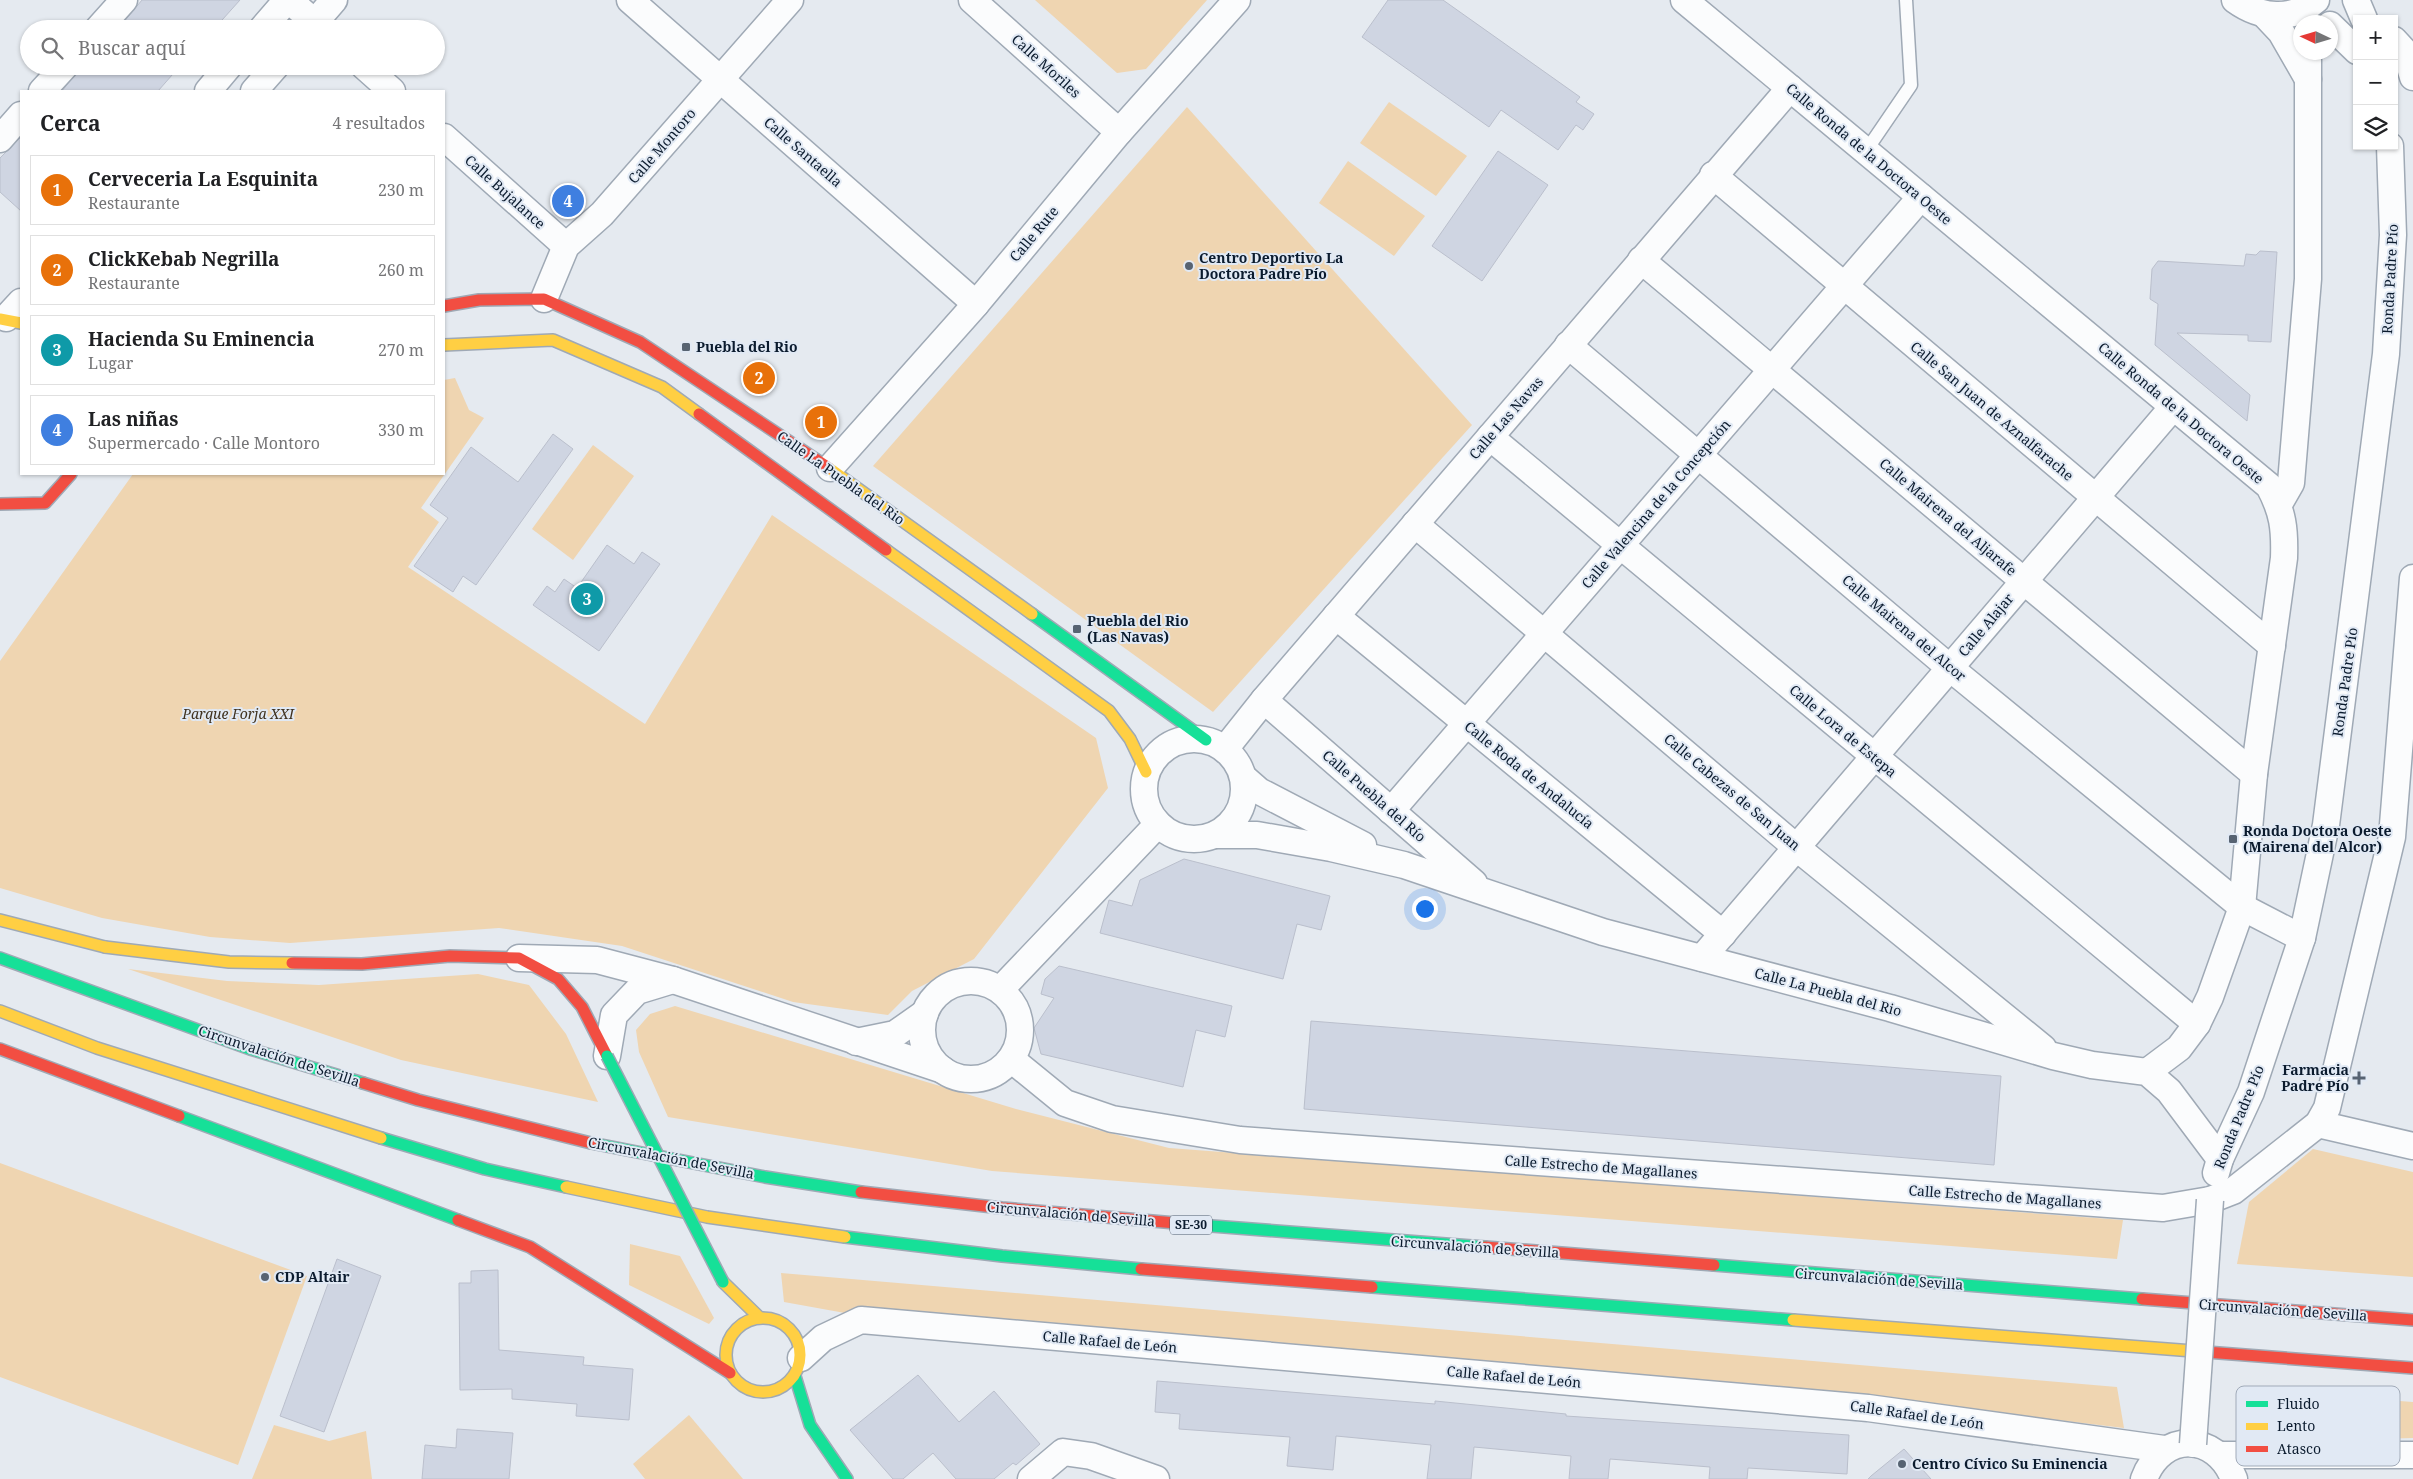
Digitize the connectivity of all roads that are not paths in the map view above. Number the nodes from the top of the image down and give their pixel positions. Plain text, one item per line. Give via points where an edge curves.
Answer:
1 (124, 0) edge
2 (288, 0) edge
3 (334, 0) edge
4 (630, 0) edge
5 (790, 0) edge
6 (972, 0) edge
7 (1237, 0) edge
8 (1684, 0) edge
9 (1906, 0) edge
10 (2236, 0) edge
11 (2356, 0) edge
12 (2316, 14) edge
13 (2265, 15) junction
14 (2362, 15) edge
15 (106, 20) edge
16 (270, 20) edge
17 (308, 20) edge
18 (320, 20) edge
19 (2353, 47) edge
20 (2308, 60) edge
21 (57, 75) edge
22 (221, 75) edge
23 (268, 75) edge
24 (374, 75) edge
25 (721, 79) junction
26 (2309, 81) junction
27 (1790, 88) junction
28 (43, 90) edge
29 (209, 90) edge
30 (255, 90) edge
31 (391, 90) edge
32 (20, 116) edge
33 (1119, 132) junction
34 (445, 138) edge
35 (0, 139) edge
36 (2390, 150) edge
37 (1866, 151) junction
38 (1713, 176) junction
39 (1920, 197) junction
40 (566, 246) junction
41 (1641, 260) junction
42 (1844, 286) junction
43 (544, 299) junction
44 (976, 304) junction
45 (445, 306) edge
46 (445, 345) edge
47 (1568, 345) junction
48 (1772, 370) junction
49 (2173, 407) junction
50 (1490, 437) junction
51 (1698, 455) junction
52 (830, 468) junction
53 (70, 475) edge
54 (2285, 493) junction
55 (2095, 497) junction
56 (0, 504) edge
57 (1415, 524) junction
58 (1620, 545) junction
59 (2413, 578) edge
60 (2024, 581) junction
61 (1336, 616) junction
62 (1545, 633) junction
63 (2272, 646) junction
64 (1950, 668) junction
65 (1264, 700) junction
66 (1466, 724) junction
67 (1215, 744) junction
68 (1874, 757) junction
69 (1146, 772) junction
70 (2254, 774) junction
71 (1243, 777) junction
72 (1391, 811) junction
73 (1158, 824) junction
74 (1214, 835) junction
75 (2403, 840) edge
76 (1797, 848) junction
77 (1404, 865) junction
78 (1484, 892) junction
79 (2242, 907) junction
80 (0, 908) edge
81 (0, 920) edge
82 (1723, 934) junction
83 (2302, 938) junction
84 (105, 946) junction
85 (0, 958) edge
86 (519, 958) junction
87 (1702, 958) junction
88 (673, 980) junction
89 (1000, 990) junction
90 (0, 1011) edge
91 (925, 1013) junction
92 (2197, 1024) junction
93 (2007, 1033) junction
94 (856, 1042) junction
95 (0, 1049) edge
96 (606, 1056) junction
97 (1011, 1058) junction
98 (943, 1070) junction
99 (2147, 1072) junction
100 (2318, 1124) junction
101 (2413, 1146) edge
102 (2220, 1159) junction
103 (2210, 1200) junction
104 (723, 1282) junction
105 (728, 1306) dead end
106 (760, 1318) junction
107 (2413, 1320) edge
108 (798, 1367) junction
109 (2413, 1368) edge
110 (730, 1373) junction
111 (761, 1393) junction
112 (777, 1404) dead end
113 (793, 1414) dead end
114 (810, 1425) junction
115 (2193, 1444) junction
116 (2164, 1450) junction
117 (2219, 1455) junction
118 (2236, 1455) edge
119 (2400, 1455) edge
120 (2413, 1455) edge
121 (1091, 1456) junction
122 (847, 1479) edge
123 (1031, 1479) edge
124 (1108, 1479) edge
125 (1156, 1479) edge
126 (2144, 1479) edge
127 (2234, 1479) edge

1 - 15 street
2 - 16 street
2 - 17 street
3 - 18 street
4 - 25 street, Calle Santaella
5 - 25 street, Calle Montoro
6 - 33 street, Calle Moriles
7 - 33 street, Calle Rute
8 - 27 street, Calle Ronda de la Doctora Oeste
9 - 37 lane via 1910,85
10 - 13 street
11 - 14 street
12 - 13 street
12 - 19 street
13 - 26 street via 2281,32
20 - 26 street
21 - 28 street
22 - 29 street
23 - 30 street
24 - 31 street
25 - 40 street, Calle Montoro via 602,214
25 - 44 street, Calle Santaella
26 - 54 street via 2308,279
27 - 37 street, Calle Ronda de la Doctora Oeste
27 - 38 street, Calle Las Navas
32 - 35 street
33 - 44 street, Calle Rute
34 - 40 street, Calle Bujalance
36 - 83 street, Ronda Padre Pío via 2393,235 2386,354 2326,825
37 - 39 street, Calle Ronda de la Doctora Oeste
38 - 41 street, Calle Las Navas
38 - 42 street, Calle San Juan de Aznalfarache
39 - 42 street, Calle Valencina de la Concepción
39 - 49 street, Calle Ronda de la Doctora Oeste
40 - 43 street, Calle Montoro
41 - 47 street, Calle Las Navas
41 - 48 street, Calle Mairena del Aljarafe
42 - 48 street, Calle Valencina de la Concepción
42 - 55 street, Calle San Juan de Aznalfarache
43 - 45 main road, Calle La Puebla del Rio via 479,300
43 - 52 main road, Calle La Puebla del Rio via 640,342
44 - 52 street, Calle Rute
46 - 69 main road via 553,340 662,387 1109,711 1130,739
47 - 50 street, Calle Las Navas
47 - 51 street, Calle Mairena del Alcor
48 - 51 street, Calle Valencina de la Concepción
48 - 60 street, Calle Mairena del Aljarafe
49 - 54 street, Calle Ronda de la Doctora Oeste via 2269,486
49 - 55 street, Calle Alajar
50 - 57 street, Calle Las Navas
50 - 58 street, Calle Lora de Estepa
51 - 58 street, Calle Valencina de la Concepción
51 - 64 street, Calle Mairena del Alcor
52 - 67 main road, Calle La Puebla del Rio
53 - 56 main road via 44,503
54 - 63 street, Calle Ronda de la Doctora Oeste via 2284,558
55 - 60 street, Calle Alajar
55 - 63 street, Calle San Juan de Aznalfarache
57 - 61 street, Calle Las Navas
57 - 62 street, Calle Cabezas de San Juan
58 - 62 street, Calle Valencina de la Concepción
58 - 68 street, Calle Lora de Estepa
59 - 75 street, Ronda Padre Pío
60 - 64 street, Calle Alajar
60 - 70 street, Calle Mairena del Aljarafe
61 - 65 street, Calle Las Navas
61 - 66 street, Calle Roda de Andalucía
62 - 66 street, Calle Valencina de la Concepción
62 - 76 street, Calle Cabezas de San Juan
63 - 70 street, Calle Ronda de la Doctora Oeste
64 - 68 street, Calle Alajar
64 - 79 street, Calle Mairena del Alcor
65 - 67 street, Calle Las Navas
65 - 72 street, Calle Puebla del Río
66 - 72 street, Calle Valencina de la Concepción
66 - 82 street, Calle Roda de Andalucía
67 - 69 street via 1191,738 1177,741 1164,748
67 - 71 street via 1236,761
68 - 76 street, Calle Alajar
68 - 92 street, Calle Lora de Estepa
69 - 73 street via 1144,800
70 - 79 street, Calle Ronda de la Doctora Oeste
71 - 74 street via 1244,794 1239,811 1229,825
71 - 77 street via 1259,791 1308,818
72 - 78 street, Calle Puebla del Río
73 - 74 street via 1170,834 1185,838 1200,839
73 - 89 street
74 - 77 street via 1257,835
75 - 100 street, Ronda Padre Pío via 2327,1108
76 - 82 street, Calle Alajar
76 - 93 street, Calle Cabezas de San Juan
77 - 78 street, Calle La Puebla del Rio
78 - 87 street, Calle La Puebla del Rio via 1603,932
79 - 83 street, Calle Mairena del Alcor
79 - 92 street, Calle Ronda de la Doctora Oeste
80 - 84 street
81 - 84 main road
82 - 87 street, Calle Alajar
83 - 102 street, Ronda Padre Pío via 2251,1092
84 - 86 main road via 229,962 362,964 450,956
85 - 107 main road, Circunvalación de Sevilla / SE-30 via 250,1049 418,1100 573,1139 765,1177 856,1191 1159,1222
86 - 88 street via 597,960
86 - 96 main road via 558,979 582,1007
87 - 93 street, Calle La Puebla del Rio via 1890,1008
88 - 94 street
88 - 96 street via 637,991 614,1015
89 - 91 street via 972,980 957,982 943,989
89 - 97 street via 1018,1014 1018,1045
90 - 109 main road via 97,1048 485,1169 707,1216 866,1240 1146,1269
91 - 94 street via 896,1034
91 - 98 street via 924,1044
92 - 99 street, Calle Ronda de la Doctora Oeste via 2179,1048
93 - 99 street, Calle La Puebla del Rio via 2053,1056
94 - 98 street
95 - 110 main road via 530,1247
96 - 104 main road, bridge
97 - 98 street via 1000,1069 972,1079 956,1077
97 - 103 street, Calle Estrecho de Magallanes via 1065,1103 1112,1119 1240,1140 2164,1208
99 - 102 street via 2169,1091
100 - 101 street
100 - 103 street, Ronda Padre Pío via 2234,1191
102 - 103 street, Ronda Padre Pío
103 - 115 street, Ronda Padre Pío, bridge
104 - 105 main road
104 - 106 main road
106 - 108 main road via 776,1320 795,1335 800,1346
106 - 110 main road via 732,1327 726,1352
108 - 111 main road via 785,1386 774,1392
108 - 114 main road
108 - 116 street, Calle Rafael de León via 823,1338 861,1320 1868,1408
110 - 111 main road via 748,1390
111 - 112 main road
113 - 114 main road
114 - 122 main road
115 - 116 street
115 - 117 street via 2207,1447
116 - 126 street via 2149,1466
117 - 118 street
117 - 127 street via 2229,1466
119 - 120 street
121 - 123 street via 1063,1452
121 - 124 street
121 - 125 street

